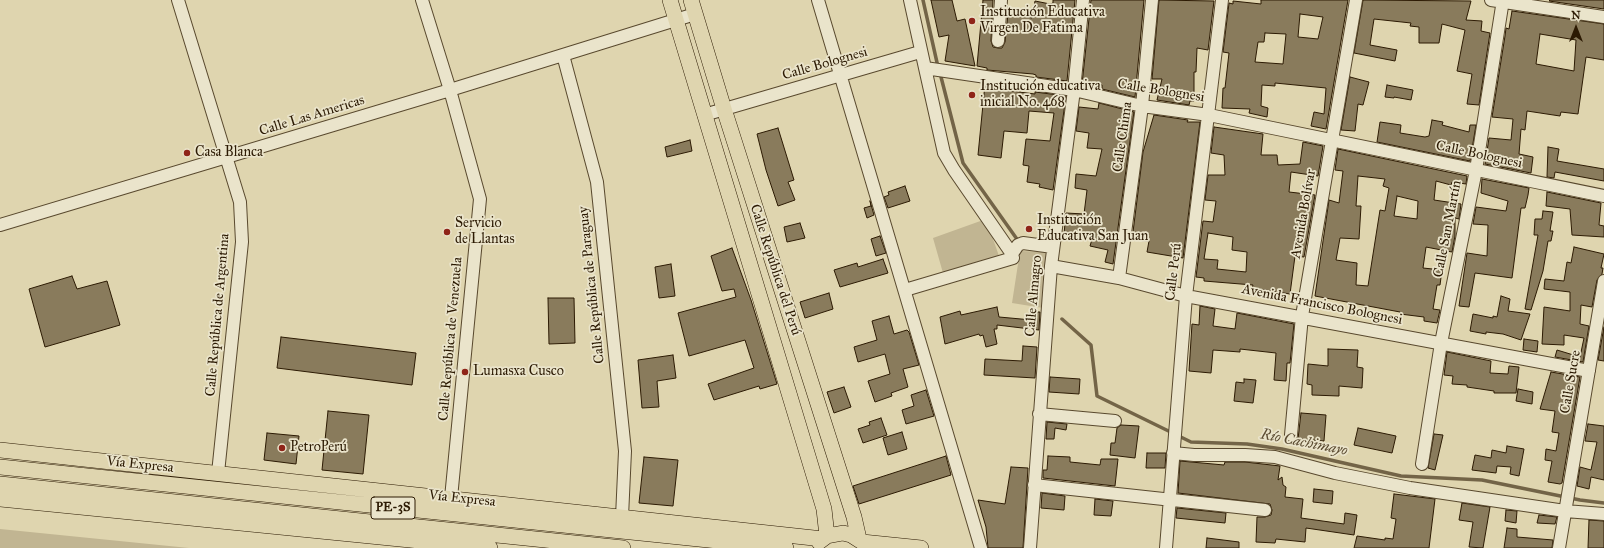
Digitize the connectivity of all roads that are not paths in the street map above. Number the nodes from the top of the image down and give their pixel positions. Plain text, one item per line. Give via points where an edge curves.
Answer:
1 (178, 0) edge
2 (422, 0) edge
3 (670, 0) edge
4 (818, 0) edge
5 (910, 0) edge
6 (1001, 0) edge
7 (1083, 0) edge
8 (1152, 0) edge
9 (1222, 0) edge
10 (1356, 0) edge
11 (1499, 1) edge
12 (693, 7) edge
13 (1604, 17) edge
14 (676, 19) junction
15 (998, 41) dead end
16 (920, 52) junction
17 (563, 55) junction
18 (928, 68) junction
19 (841, 76) junction
20 (450, 90) junction
21 (1074, 90) junction
22 (1142, 106) junction
23 (724, 109) junction
24 (704, 115) junction
25 (1209, 115) junction
26 (1332, 140) junction
27 (226, 157) junction
28 (1476, 170) junction
29 (1604, 196) edge
30 (0, 225) edge
31 (1018, 247) junction
32 (1053, 247) junction
33 (1051, 266) junction
34 (1119, 278) junction
35 (1604, 281) edge
36 (905, 290) junction
37 (1186, 296) junction
38 (1302, 316) junction
39 (1440, 343) junction
40 (1589, 371) junction
41 (1039, 414) junction
42 (1115, 421) dead end
43 (1291, 435) dead end
44 (1173, 448) junction
45 (0, 450) edge
46 (1422, 464) dead end
47 (0, 467) edge
48 (218, 473) junction
49 (0, 484) edge
50 (1034, 485) junction
51 (457, 498) junction
52 (0, 499) edge
53 (1170, 500) junction
54 (1565, 507) junction
55 (416, 510) junction
56 (1265, 510) dead end
57 (568, 511) junction
58 (1604, 514) edge
59 (622, 516) junction
60 (414, 526) junction
61 (605, 529) junction
62 (822, 541) edge
63 (862, 543) edge
64 (458, 545) junction
65 (600, 547) edge
66 (490, 548) edge
67 (623, 548) edge
68 (786, 548) edge
69 (921, 548) edge
70 (981, 548) edge
71 (1030, 548) edge
72 (1166, 548) edge
73 (1559, 548) edge

1 - 27 street, Calle República de Argentina
2 - 20 street, Calle República de Venezuela
3 - 14 main road, Calle República del Perú
4 - 19 street
5 - 16 street
6 - 15 street
7 - 21 street, Calle Almagro
8 - 22 street, Calle Chima
9 - 25 street, Calle Perú
10 - 26 street, Avenida Bolívar
11 - 13 street
11 - 28 street, Calle San Martín
12 - 14 street, Calle Las Americas
12 - 23 main road, Calle República del Perú
14 - 17 street, Calle Las Americas
14 - 24 main road, Calle República del Perú
16 - 18 street
16 - 19 street, Calle Bolognesi
17 - 20 street, Calle Las Americas
17 - 59 street, Calle República de Paraguay via 597,182 625,451
18 - 21 street, Calle Bolognesi
18 - 31 street via 944,153 954,170
19 - 23 street, Calle Bolognesi
19 - 36 street
20 - 27 street, Calle Las Americas
20 - 51 street, Calle República de Venezuela via 480,199
21 - 22 street, Calle Bolognesi
21 - 32 street, Calle Almagro
22 - 25 street, Calle Bolognesi
22 - 34 street, Calle Chima
23 - 24 street, Calle Bolognesi
23 - 63 main road, Calle República del Perú
24 - 62 main road, Calle República del Perú via 824,509
25 - 26 street, Calle Bolognesi
25 - 37 street, Calle Perú
26 - 28 street, Calle Bolognesi
26 - 38 street, Avenida Bolívar
27 - 30 street, Calle Las Americas
27 - 48 street, Calle República de Argentina via 240,202 242,242
28 - 29 street, Calle Bolognesi
28 - 39 street, Calle San Martín
31 - 32 street
31 - 36 street via 1013,258
32 - 33 street, Calle Almagro
33 - 34 street, Avenida Francisco Bolognesi
33 - 41 street, Calle Almagro
34 - 37 street, Avenida Francisco Bolognesi
35 - 40 street, Calle Sucre
36 - 70 street
37 - 38 street, Avenida Francisco Bolognesi
37 - 44 street, Calle Perú
38 - 39 street, Avenida Francisco Bolognesi
38 - 43 street, Avenida Bolívar
39 - 40 street, Avenida Francisco Bolognesi
39 - 46 street, Calle San Martín
40 - 54 street, Calle Sucre
41 - 42 street
41 - 50 street, Calle Almagro
44 - 53 street, Calle Perú
44 - 54 street via 1194,455 1275,457 1335,473 1410,488
45 - 48 main road, Vía Expresa / PE-3S
47 - 55 main road, Vía Expresa / PE-3S
48 - 51 main road, Vía Expresa / PE-3S
49 - 60 main road, PE-3S
50 - 53 street
50 - 71 street, Calle Almagro
51 - 55 main road
51 - 57 main road, Vía Expresa / PE-3S
52 - 64 main road, PE-3S
53 - 56 street
53 - 72 street, Calle Perú
54 - 58 street
54 - 73 street, Calle Sucre
55 - 61 main road, Vía Expresa / PE-3S
57 - 59 main road, Vía Expresa / PE-3S
57 - 61 main road
59 - 62 main road, Vía Expresa / PE-3S
60 - 64 main road
60 - 65 main road, PE-3S
61 - 68 main road, Vía Expresa / PE-3S
62 - 63 main road, Vía Expresa / PE-3S via 844,533
63 - 69 main road, Vía Expresa / PE-3S
64 - 66 main road, PE-3S
65 - 67 main road, PE-3S

